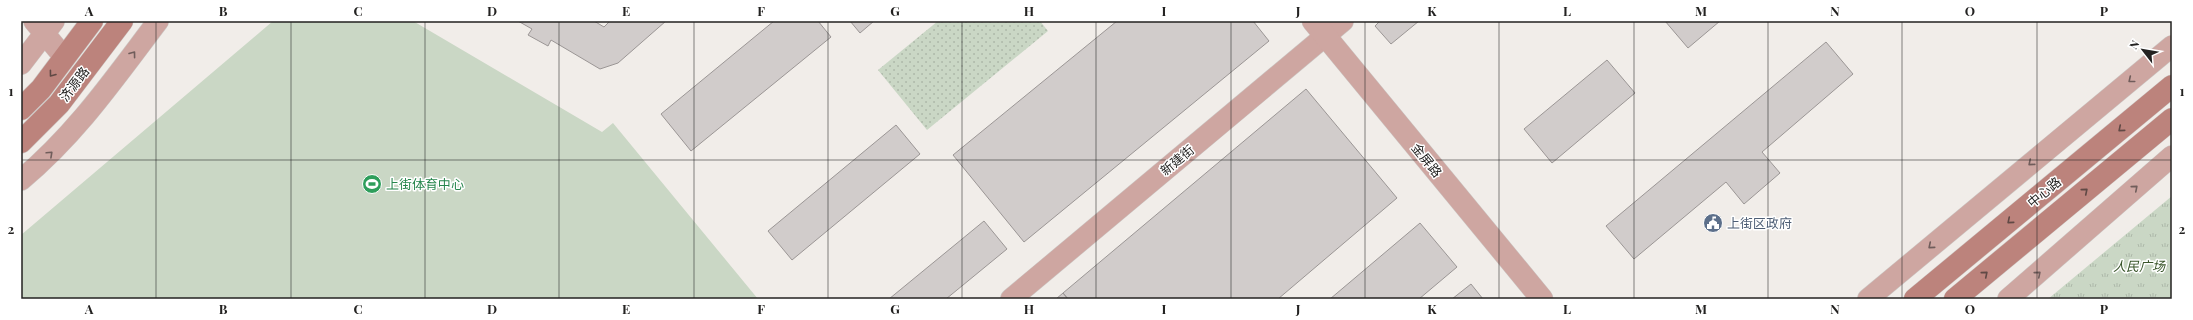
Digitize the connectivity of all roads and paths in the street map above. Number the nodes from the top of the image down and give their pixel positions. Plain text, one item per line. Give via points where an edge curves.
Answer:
1 (92, 21) edge
2 (122, 21) edge
3 (158, 21) edge
4 (1343, 21) edge
5 (44, 25) edge
6 (1319, 29) edge
7 (2172, 46) edge
8 (64, 57) junction
9 (21, 64) edge
10 (2172, 86) edge
11 (21, 109) edge
12 (2172, 118) edge
13 (21, 142) edge
14 (2172, 156) edge
15 (21, 180) edge
16 (1011, 299) edge
17 (1542, 299) edge
18 (1868, 299) edge
19 (1916, 299) edge
20 (1955, 299) edge
21 (2008, 299) edge

1 - 8 main road, 济源路
2 - 13 main road, 济源路 via 59,104
15 -> 3 street via 81,123
4 - 6 street, 新建街
5 - 8 street
5 - 9 street
6 - 16 street, 新建街
6 - 17 street, 金屏路
7 -> 18 street
8 -> 11 main road, 济源路 via 41,89
10 -> 19 main road, 中心路
20 -> 12 main road, 中心路
21 -> 14 street

